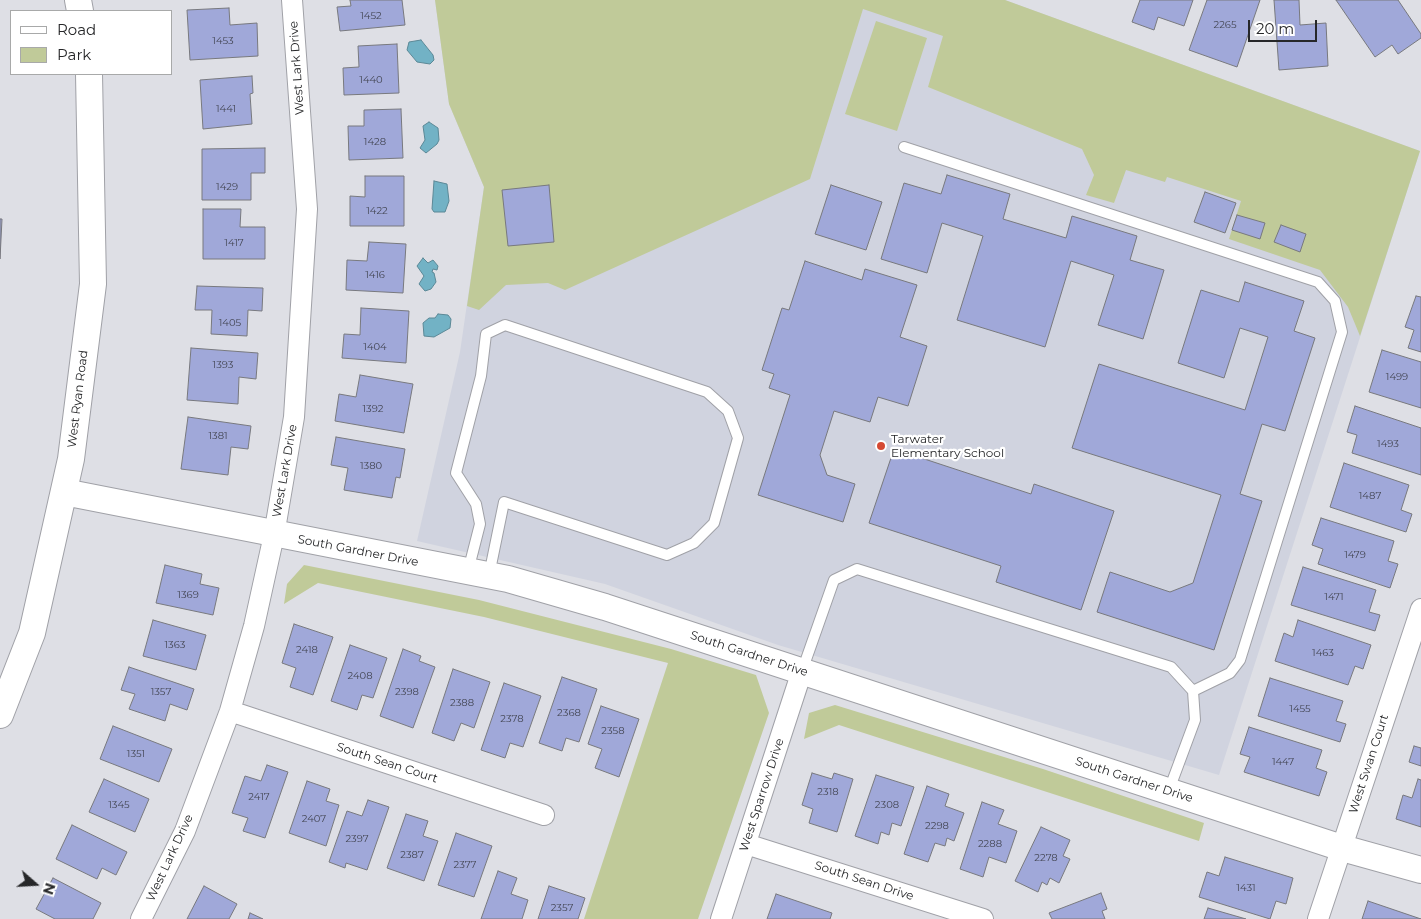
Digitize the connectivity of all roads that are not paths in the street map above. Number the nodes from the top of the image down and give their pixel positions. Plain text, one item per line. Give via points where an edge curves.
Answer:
1 (292, 0) edge
2 (89, 75) edge
3 (904, 147) dead end
4 (64, 492) junction
5 (274, 535) junction
6 (478, 574) junction
7 (1421, 609) edge
8 (802, 671) junction
9 (1193, 691) junction
10 (230, 711) junction
11 (0, 715) edge
12 (1169, 791) junction
13 (544, 815) dead end
14 (746, 844) junction
15 (1342, 848) junction
16 (1421, 870) edge
17 (141, 919) edge
18 (721, 919) edge
19 (983, 919) edge
20 (1318, 919) edge

1 - 5 street, West Lark Drive via 307,209 294,417
2 - 4 street, West Ryan Road via 93,284
3 - 9 lane via 1318,282 1335,301 1342,332 1240,660 1230,673
4 - 5 street, South Gardner Drive
4 - 11 street, West Ryan Road via 32,633
5 - 6 street, South Gardner Drive
5 - 10 street, West Lark Drive via 254,626
6 - 6 lane via 504,502 667,555 694,543 714,523 738,438 728,411 707,392 505,325 486,334 481,376 456,473 476,504 480,524
6 - 8 street, South Gardner Drive via 605,607
7 - 15 street, West Swan Court
8 - 9 lane via 834,580 857,569 1171,667
8 - 12 street, South Gardner Drive
8 - 14 street, West Sparrow Drive
9 - 12 lane via 1195,720
10 - 13 street, South Sean Court
10 - 17 street, West Lark Drive via 184,832
12 - 15 street, South Gardner Drive
14 - 18 street, West Sparrow Drive
14 - 19 street, South Sean Drive
15 - 16 street, South Gardner Drive
15 - 20 street, West Swan Court

